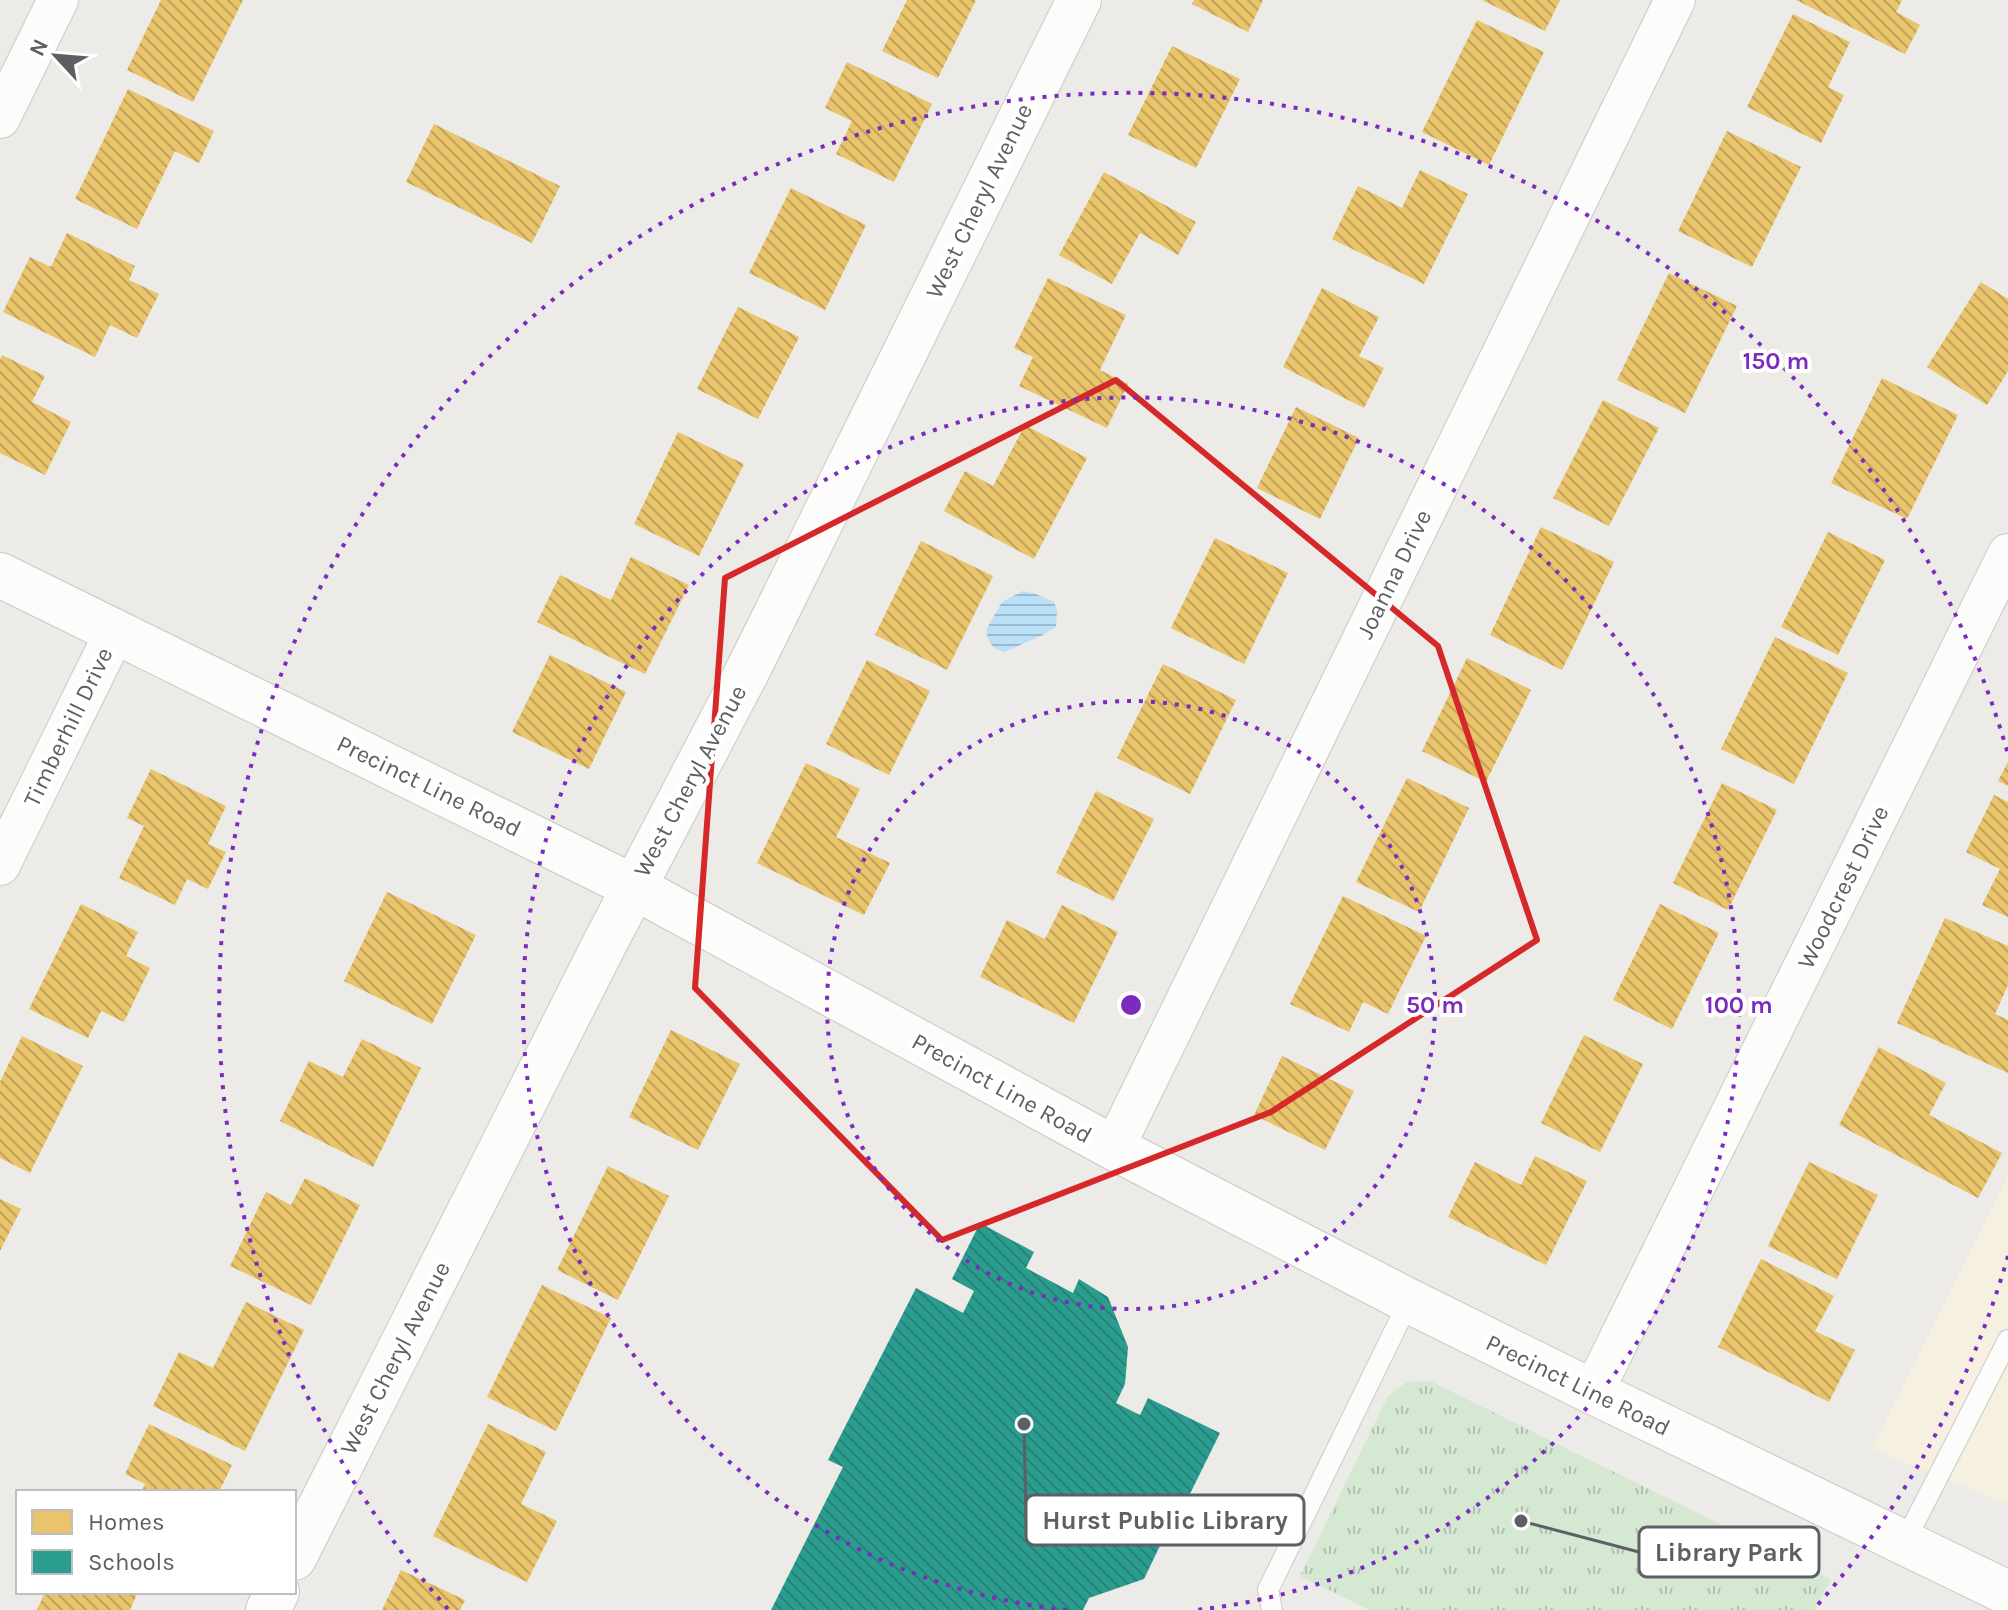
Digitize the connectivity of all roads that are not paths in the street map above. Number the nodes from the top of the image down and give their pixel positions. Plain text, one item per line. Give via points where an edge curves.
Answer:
1 (58, 0) edge
2 (1079, 0) edge
3 (1675, 0) edge
4 (0, 118) edge
5 (2008, 554) edge
6 (0, 575) edge
7 (115, 632) junction
8 (0, 865) edge
9 (634, 887) junction
10 (1114, 1148) junction
11 (1409, 1301) junction
12 (2008, 1340) edge
13 (1593, 1392) junction
14 (1904, 1543) junction
15 (296, 1554) edge
16 (2008, 1593) edge
17 (1272, 1610) edge

1 - 4 street
2 - 9 main road, West Cheryl Avenue via 748,670
3 - 10 street, Joanna Drive
5 - 13 street, Woodcrest Drive
6 - 7 main road, Precinct Line Road
7 - 8 street, Timberhill Drive
7 - 9 main road, Precinct Line Road
9 - 10 main road, Precinct Line Road
9 - 15 main road, West Cheryl Avenue
10 - 11 main road, Precinct Line Road
11 - 13 main road, Precinct Line Road
11 - 17 lane via 1268,1590
12 - 14 lane
13 - 14 main road, Precinct Line Road
14 - 16 main road, Precinct Line Road

